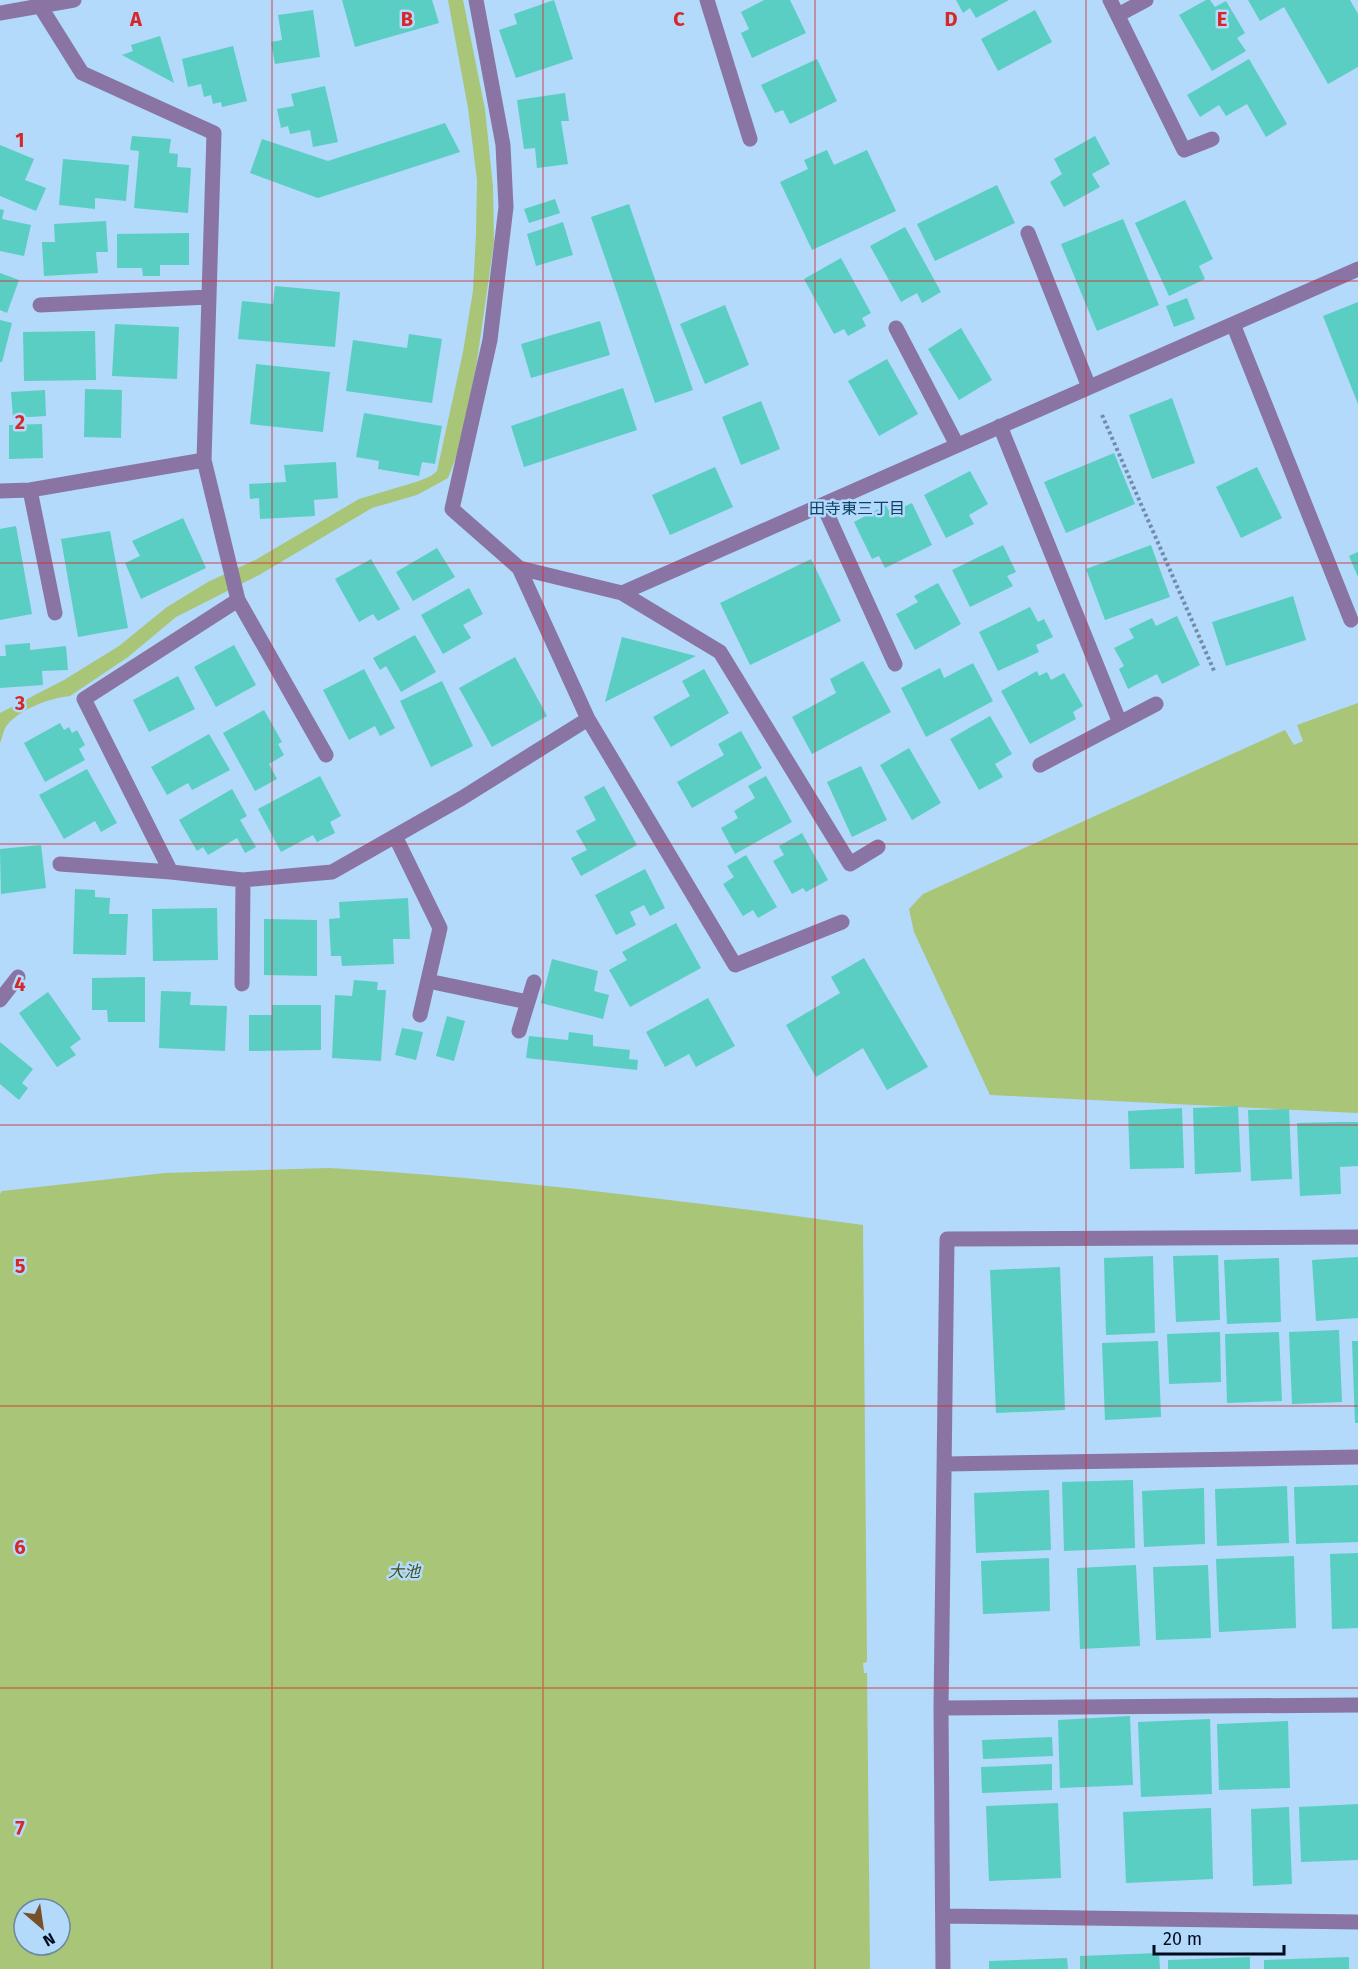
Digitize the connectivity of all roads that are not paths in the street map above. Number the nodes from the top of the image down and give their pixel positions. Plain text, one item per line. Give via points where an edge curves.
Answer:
1 (74, 0) edge
2 (476, 0) edge
3 (707, 0) edge
4 (1110, 0) edge
5 (1146, 0) edge
6 (40, 6) junction
7 (0, 13) edge
8 (1118, 15) junction
9 (750, 139) dead end
10 (1212, 140) dead end
11 (1028, 233) dead end
12 (1358, 269) edge
13 (209, 297) junction
14 (40, 304) dead end
15 (1233, 324) junction
16 (896, 328) dead end
17 (1089, 387) junction
18 (1000, 426) junction
19 (957, 445) junction
20 (204, 460) junction
21 (30, 490) junction
22 (0, 491) edge
23 (823, 505) junction
24 (519, 568) junction
25 (622, 592) junction
26 (238, 600) junction
27 (55, 613) dead end
28 (1351, 620) dead end
29 (895, 664) dead end
30 (1156, 704) dead end
31 (588, 719) junction
32 (1120, 723) junction
33 (326, 755) dead end
34 (1040, 765) dead end
35 (395, 837) junction
36 (878, 847) dead end
37 (60, 864) dead end
38 (171, 872) junction
39 (243, 880) junction
40 (842, 922) dead end
41 (18, 977) dead end
42 (428, 981) junction
43 (534, 981) dead end
44 (242, 984) dead end
45 (0, 1000) edge
46 (528, 1002) junction
47 (420, 1015) dead end
48 (519, 1031) dead end
49 (1358, 1237) edge
50 (1358, 1456) edge
51 (945, 1464) junction
52 (1358, 1706) edge
53 (942, 1708) junction
54 (943, 1916) junction
55 (1358, 1922) edge
56 (943, 1969) edge

1 - 6 street
2 - 24 street via 503,145 506,207 490,339 452,509
3 - 9 street
4 - 8 street
5 - 8 street
6 - 7 street
6 - 13 street via 82,73 214,133
8 - 10 street via 1184,150
11 - 17 street
12 - 15 street
13 - 14 street
13 - 20 street
15 - 17 street
15 - 28 street
16 - 19 street
17 - 18 street
18 - 19 street
18 - 32 street
19 - 23 street
20 - 21 street
20 - 26 street
21 - 22 street
21 - 27 street
23 - 25 street
23 - 29 street
24 - 25 street
24 - 31 street
25 - 36 street via 720,652 850,864
26 - 33 street
26 - 38 street via 84,699
30 - 32 street
31 - 35 street
31 - 40 street via 735,965
32 - 34 street
35 - 39 street via 332,872
35 - 42 street via 440,928
37 - 38 street
38 - 39 street
39 - 44 street
41 - 45 street
42 - 46 street
42 - 47 street
43 - 46 street
46 - 48 street
49 - 51 street via 947,1239
50 - 51 street
51 - 53 street
52 - 53 street
53 - 54 street
54 - 55 street
54 - 56 street

